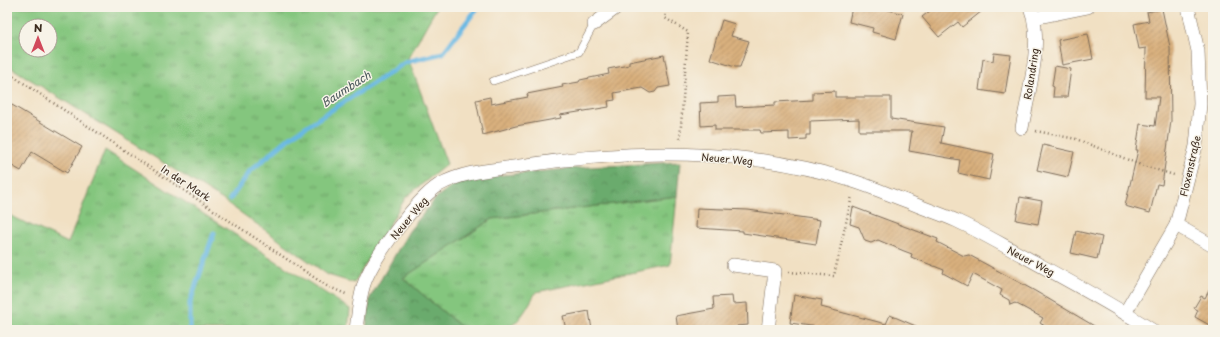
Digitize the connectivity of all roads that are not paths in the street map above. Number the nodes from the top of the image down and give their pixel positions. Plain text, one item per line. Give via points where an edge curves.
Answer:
1 (617, 7) edge
2 (1088, 7) edge
3 (1188, 7) edge
4 (1032, 13) edge
5 (594, 24) joint
6 (493, 81) dead end
7 (1022, 128) road end
8 (1176, 225) junction
9 (1213, 246) edge
10 (734, 264) dead end
11 (1125, 312) junction
12 (356, 330) edge
13 (768, 330) edge
14 (1152, 330) edge

1 - 5 street
2 - 4 street, Rolandring
3 - 8 street, Floxenstraße via 1198,50 1200,104 1196,146
4 - 7 street, Rolandring via 1035,44
5 - 6 lane via 579,52
8 - 9 street
8 - 11 street, Floxenstraße
10 - 13 street via 775,271
11 - 12 street, Neuer Weg via 956,221 855,182 790,165 678,154 603,156 551,161 473,173 437,186 398,228 371,268 360,300
11 - 14 street, Neuer Weg

